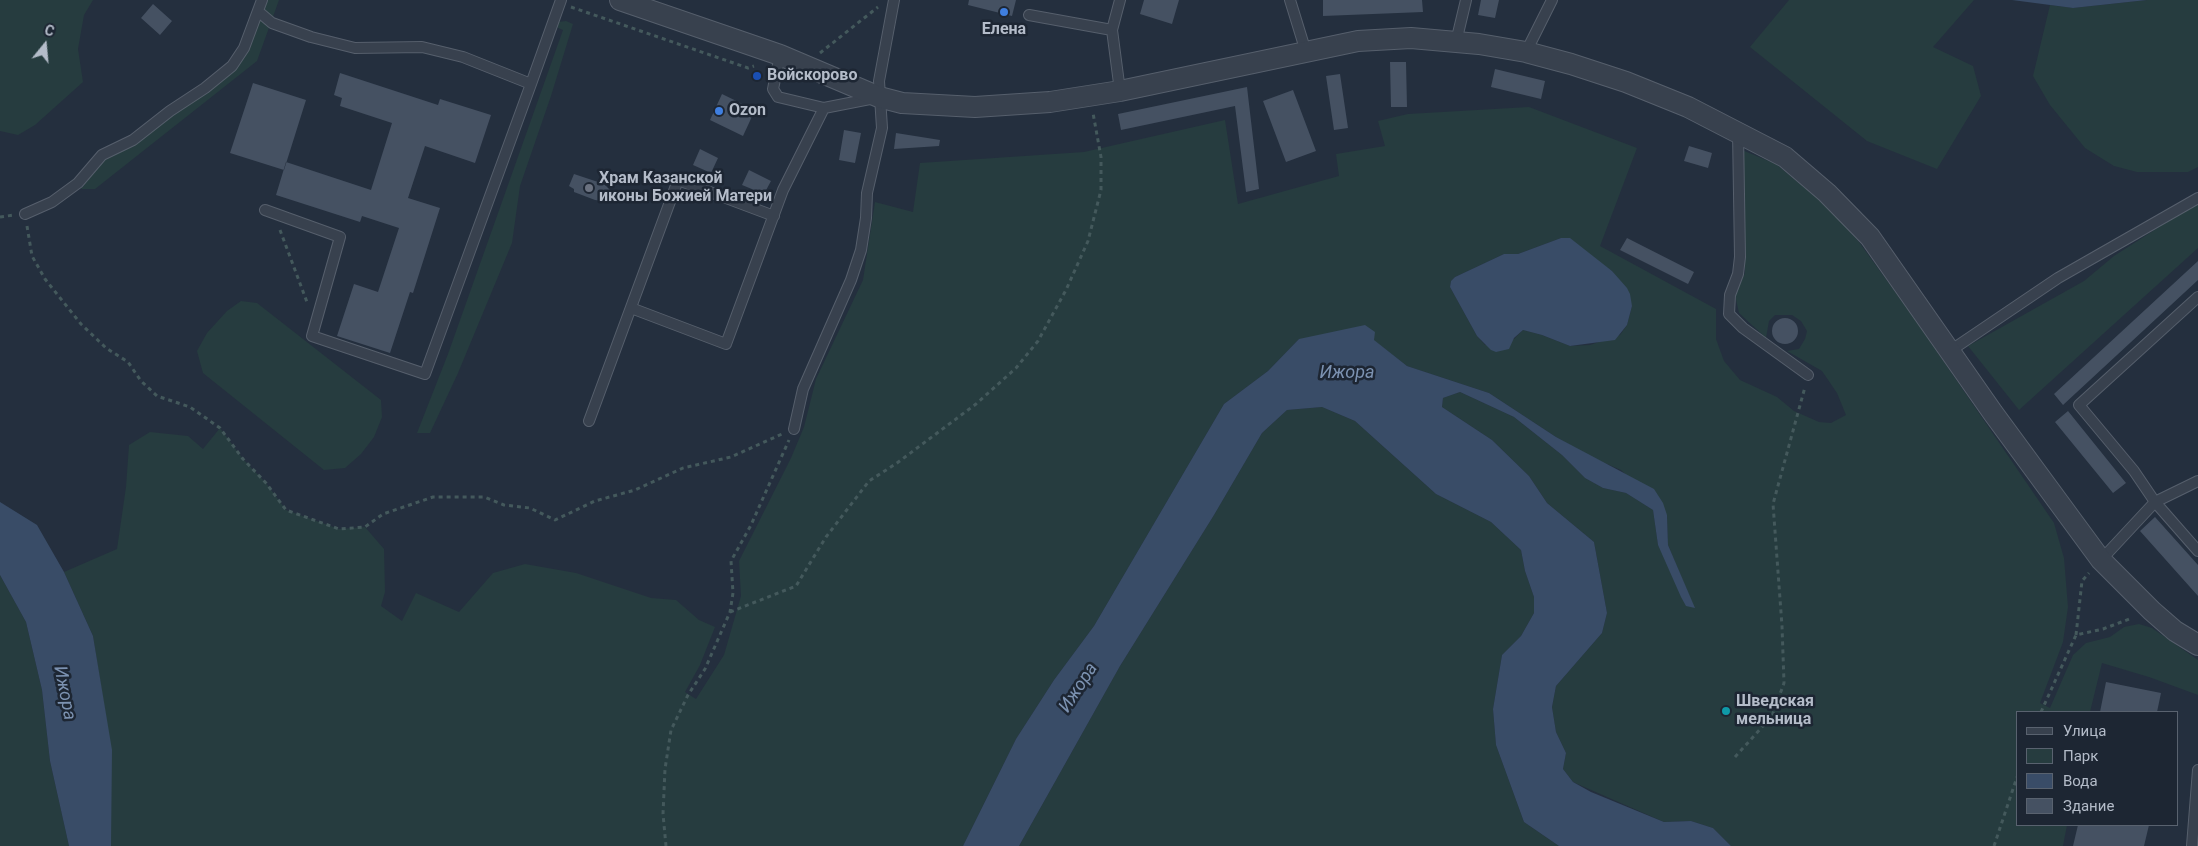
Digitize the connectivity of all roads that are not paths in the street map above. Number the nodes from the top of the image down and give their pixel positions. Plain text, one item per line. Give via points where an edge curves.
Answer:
1 (262, 0) edge
2 (620, 0) edge
3 (894, 0) edge
4 (1120, 0) edge
5 (1290, 0) edge
6 (1466, 0) edge
7 (1552, 0) edge
8 (560, 2) edge
9 (259, 12) junction
10 (1029, 15) dead end
11 (1112, 30) junction
12 (1456, 42) junction
13 (1306, 52) junction
14 (1526, 52) junction
15 (780, 55) junction
16 (531, 84) junction
17 (1120, 91) junction
18 (878, 97) junction
19 (824, 108) junction
20 (1738, 132) junction
21 (2198, 198) edge
22 (270, 212) road end
23 (25, 214) road end
24 (774, 216) junction
25 (2198, 297) edge
26 (631, 308) junction
27 (1950, 351) junction
28 (1808, 375) road end
29 (590, 421) dead end
30 (794, 429) road end
31 (2198, 481) edge
32 (2155, 502) junction
33 (2198, 551) edge
34 (2102, 560) junction
35 (2198, 645) edge
36 (2198, 770) edge
37 (2192, 846) edge

1 - 9 lane
2 - 15 street
3 - 18 lane
4 - 11 lane
5 - 13 lane
6 - 12 lane
7 - 14 lane
8 - 16 lane
9 - 16 lane via 272,23 329,42 355,48 422,47 463,57
9 - 23 lane via 244,48 232,66 133,140 102,156 78,183 52,202
10 - 11 lane
11 - 17 lane
12 - 13 street via 1411,38 1358,41
12 - 14 street
13 - 17 street
14 - 20 street via 1626,82
15 - 18 street
15 - 19 lane via 773,90 778,98
16 - 22 lane via 425,374 312,336 340,237
17 - 18 street via 1050,102 975,107 902,103
18 - 19 lane
18 - 30 lane via 882,128 867,193 861,250 803,389
19 - 24 lane via 783,190
20 - 27 street via 1785,157 1827,193 1870,237
20 - 28 lane via 1740,257 1730,295 1729,314 1743,328
21 - 27 lane via 2058,278
24 - 26 lane via 726,344
24 - 26 lane via 678,180
25 - 32 lane via 2080,405
26 - 29 lane
27 - 34 street
31 - 32 lane
32 - 33 lane
32 - 34 lane
34 - 35 street via 2152,611
36 - 37 lane

